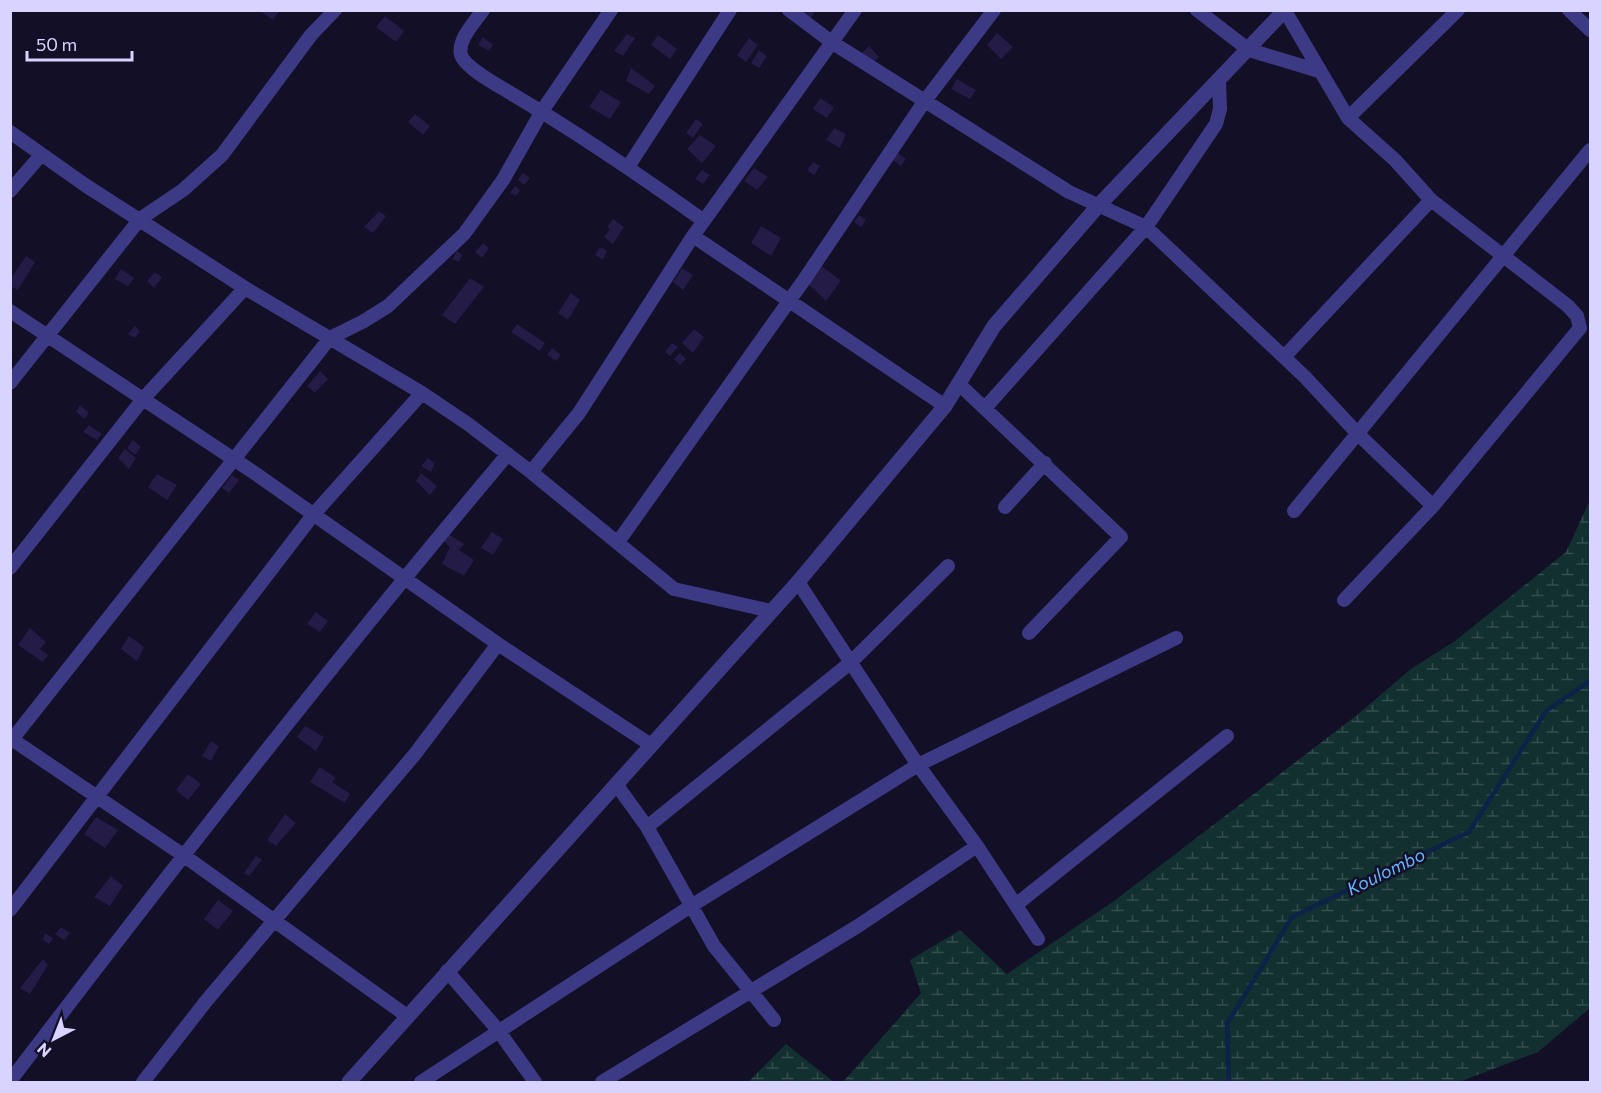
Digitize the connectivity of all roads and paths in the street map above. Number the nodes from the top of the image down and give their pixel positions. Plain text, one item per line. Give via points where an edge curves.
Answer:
1 (335, 10) edge
2 (483, 10) edge
3 (611, 10) edge
4 (730, 10) edge
5 (789, 10) edge
6 (855, 10) edge
7 (994, 10) edge
8 (1197, 10) edge
9 (1458, 10) edge
10 (1569, 10) edge
11 (1285, 11) edge
12 (1590, 30) edge
13 (833, 43) junction
14 (1249, 50) junction
15 (1319, 71) junction
16 (1219, 81) junction
17 (924, 102) junction
18 (542, 111) junction
19 (1348, 118) junction
20 (10, 132) edge
21 (1590, 150) edge
22 (41, 155) junction
23 (628, 167) junction
24 (10, 191) edge
25 (1431, 200) junction
26 (1098, 207) junction
27 (140, 219) junction
28 (704, 221) junction
29 (1146, 227) junction
30 (693, 236) junction
31 (1502, 254) junction
32 (245, 288) junction
33 (790, 299) junction
34 (10, 311) edge
35 (47, 334) junction
36 (330, 338) junction
37 (1284, 357) junction
38 (10, 383) edge
39 (960, 385) junction
40 (422, 393) junction
41 (143, 399) junction
42 (945, 406) junction
43 (986, 407) junction
44 (1358, 434) junction
45 (508, 454) junction
46 (234, 460) junction
47 (1045, 463) junction
48 (531, 472) junction
49 (1433, 506) junction
50 (1005, 507) dead end
51 (1294, 511) dead end
52 (313, 515) junction
53 (618, 542) junction
54 (948, 566) dead end
55 (10, 568) edge
56 (403, 579) junction
57 (798, 582) junction
58 (1344, 600) dead end
59 (771, 611) junction
60 (1029, 633) dead end
61 (1176, 638) dead end
62 (498, 644) junction
63 (850, 663) junction
64 (1227, 736) dead end
65 (11, 740) edge
66 (651, 745) junction
67 (918, 765) junction
68 (616, 784) junction
69 (96, 796) junction
70 (647, 827) junction
71 (977, 846) junction
72 (183, 855) junction
73 (1017, 904) junction
74 (691, 906) junction
75 (10, 910) edge
76 (276, 921) junction
77 (1038, 939) dead end
78 (447, 971) junction
79 (750, 992) junction
80 (407, 1016) junction
81 (774, 1020) dead end
82 (498, 1030) junction
83 (10, 1081) edge
84 (143, 1083) edge
85 (348, 1083) edge
86 (421, 1083) edge
87 (535, 1083) edge
88 (602, 1083) edge

1 - 27 street via 311,35 222,155 183,190
2 - 18 street via 462,41 464,60 489,80
3 - 18 street
4 - 23 street
5 - 13 street
6 - 13 street
7 - 17 street
8 - 14 street
9 - 19 street
10 - 12 street
11 - 14 street
11 - 15 street
13 - 17 street
13 - 28 street
14 - 15 street
14 - 16 street
15 - 19 street
16 - 26 street
16 - 29 street via 1216,124
17 - 26 street
17 - 33 street
18 - 23 street
18 - 36 street via 503,180 464,234 388,306
19 - 25 street via 1395,160
20 - 22 street
21 - 31 street
22 - 24 street
22 - 27 street
23 - 28 street
25 - 31 street
25 - 37 street
26 - 29 street
26 - 39 street via 994,326
27 - 32 street
27 - 35 street
28 - 30 street
29 - 37 street
29 - 43 street
30 - 33 street
30 - 48 street via 579,413
31 - 44 street
31 - 49 street via 1568,306 1577,316 1580,328
32 - 36 street
32 - 41 street
33 - 42 street
33 - 53 street
34 - 35 street
35 - 38 street
35 - 41 street
36 - 40 street
36 - 46 street
37 - 44 street
39 - 42 street
39 - 43 street
40 - 45 street
40 - 52 street
41 - 46 street
41 - 55 street
42 - 57 street
43 - 47 street
44 - 49 street
44 - 51 street
45 - 48 street
45 - 56 street
46 - 52 street
46 - 65 street
47 - 50 street
47 - 60 street via 1121,537
48 - 53 street
49 - 58 street
52 - 56 street
52 - 69 street
53 - 59 street via 677,591
54 - 63 street
56 - 62 street
56 - 72 street
57 - 59 street
57 - 63 street
59 - 66 street
61 - 67 street
62 - 66 street
62 - 76 street via 415,754
63 - 67 street
63 - 70 street
64 - 73 street
65 - 69 street
66 - 68 street
67 - 71 street
67 - 74 street
68 - 70 street
68 - 78 street
69 - 72 street
69 - 75 street
70 - 74 street
71 - 73 street
71 - 79 street
72 - 76 street
72 - 83 street
73 - 77 street
74 - 79 street via 714,946
74 - 82 street
76 - 80 street
76 - 84 street via 207,1000
78 - 80 street
78 - 82 street
79 - 81 street
79 - 88 street
80 - 85 street
82 - 86 street
82 - 87 street

